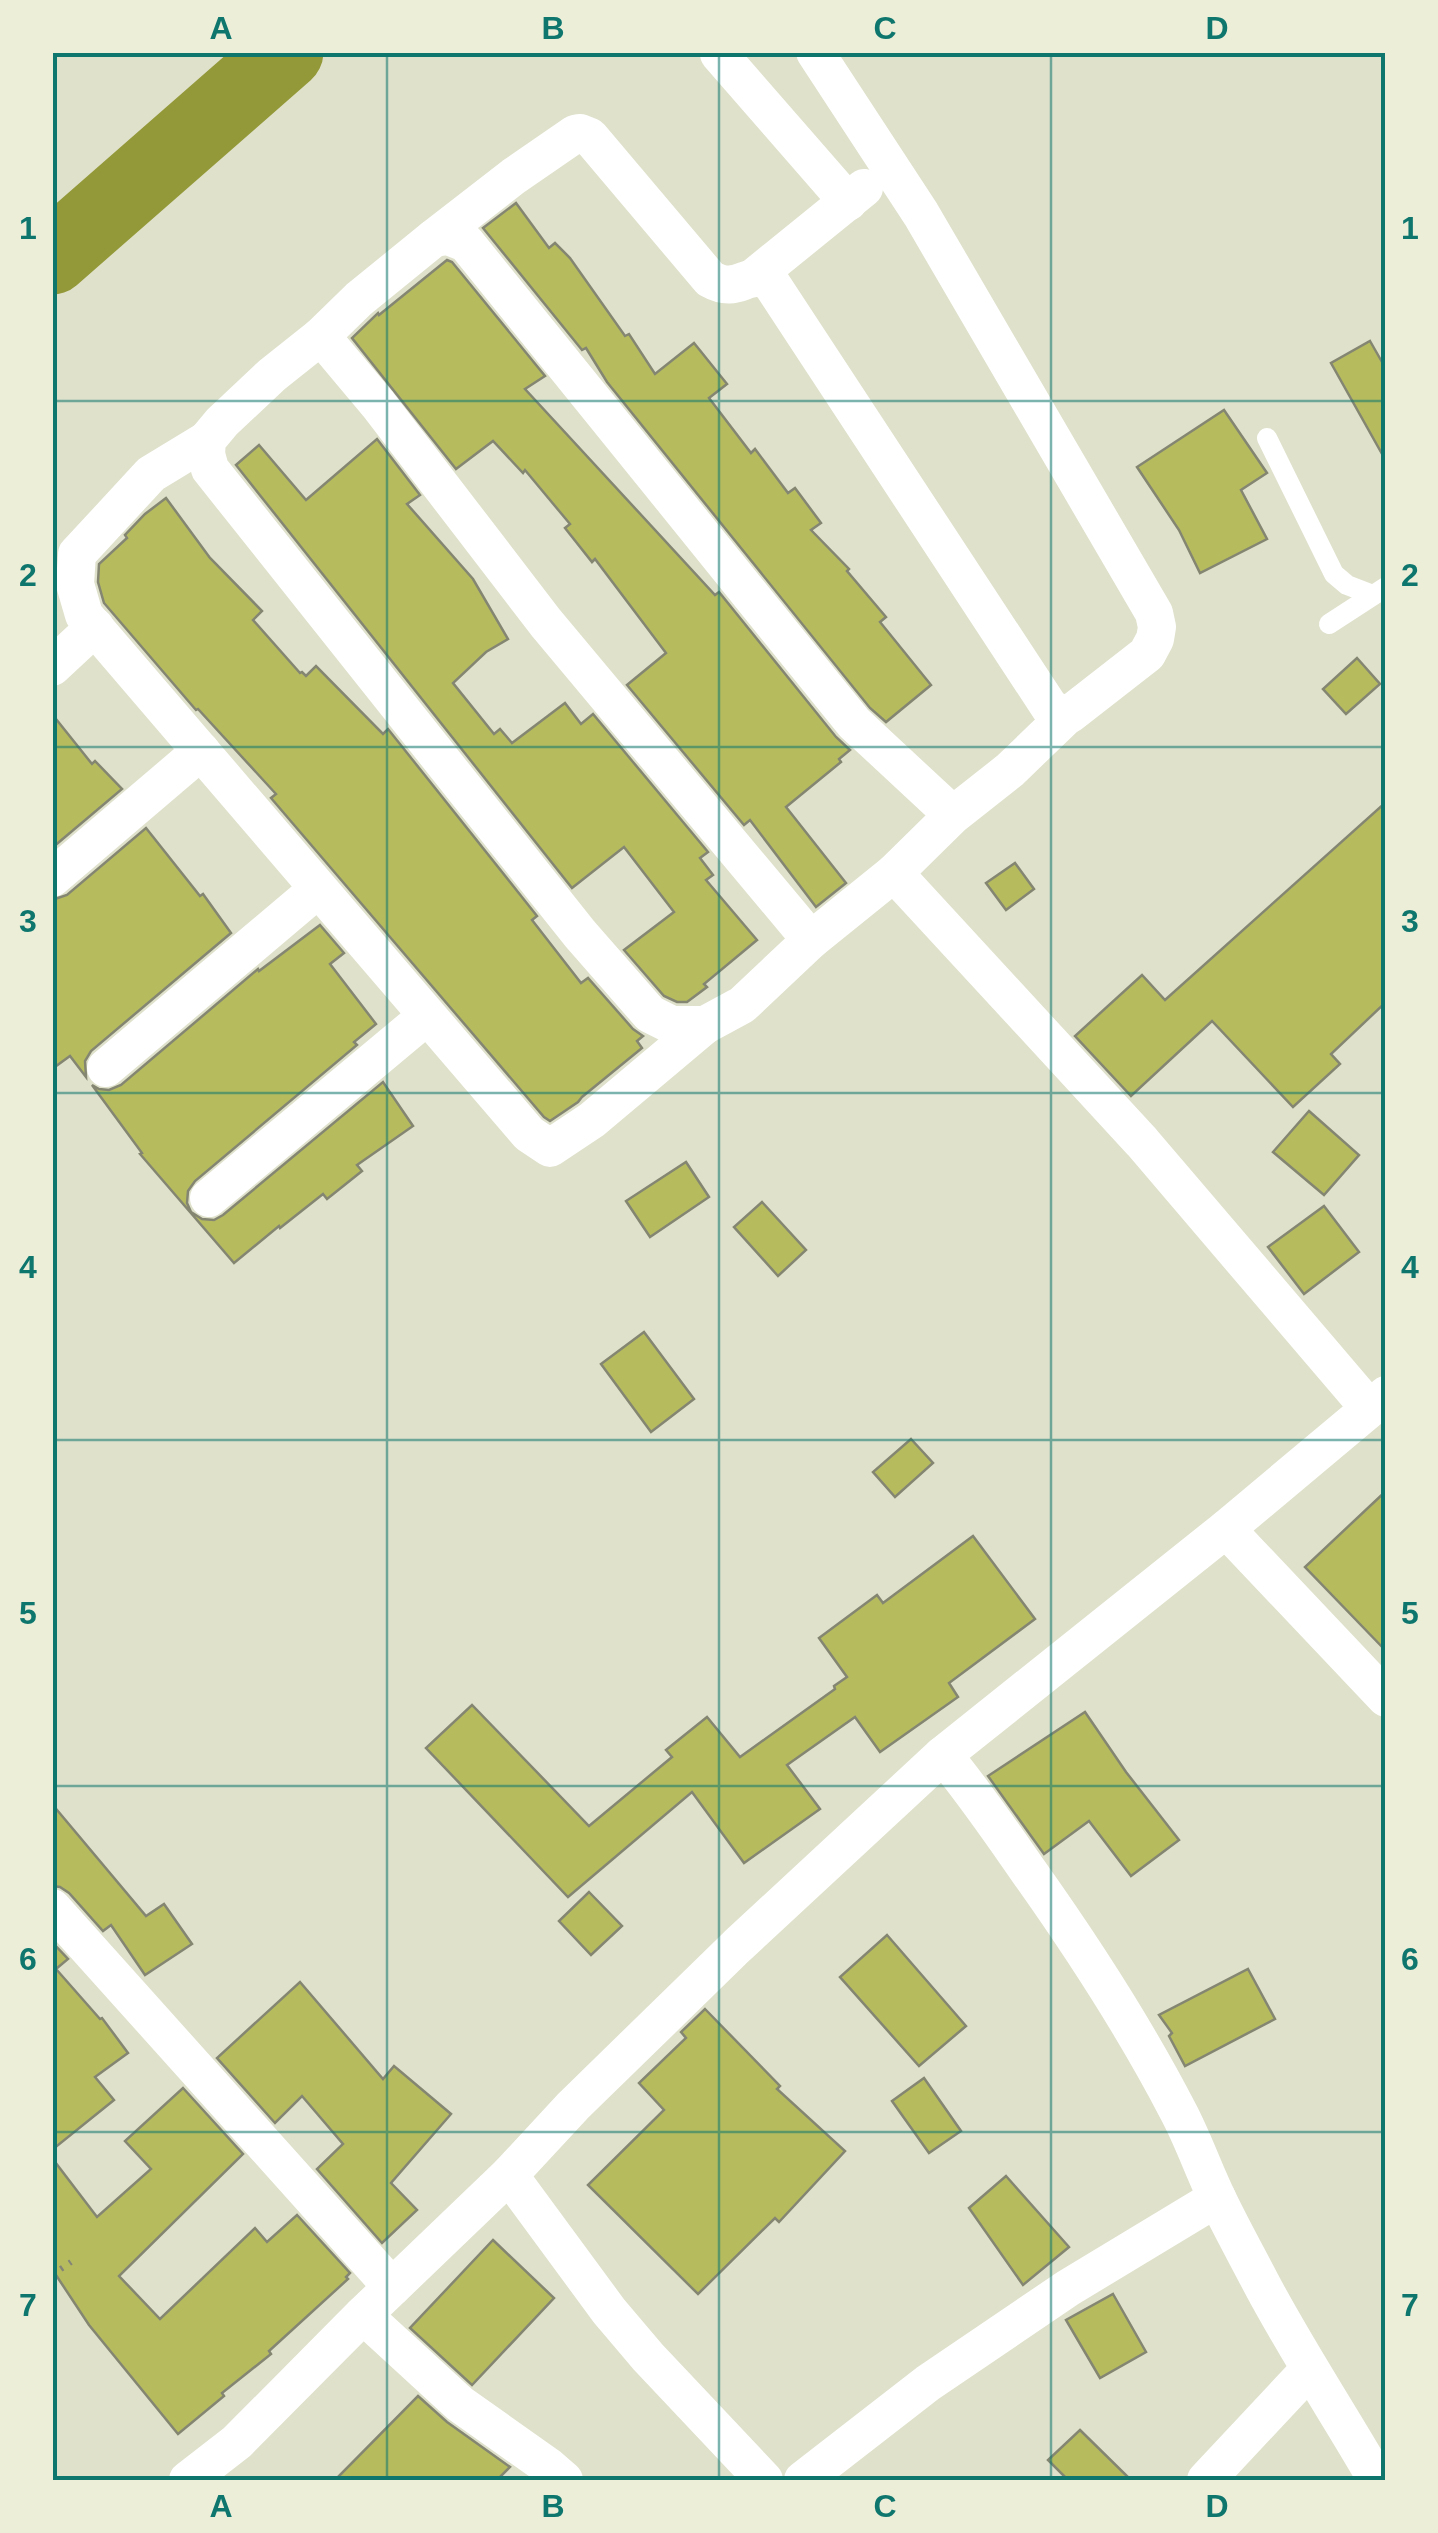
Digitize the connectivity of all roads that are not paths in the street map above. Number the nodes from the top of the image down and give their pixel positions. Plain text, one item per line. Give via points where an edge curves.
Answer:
1 (815, 52) edge
2 (719, 54) edge
3 (890, 167) junction
4 (848, 202) junction
5 (434, 238) junction
6 (753, 278) junction
7 (321, 336) junction
8 (1267, 438) dead end
9 (208, 440) junction
10 (1379, 591) edge
11 (1329, 624) dead end
12 (94, 627) junction
13 (52, 667) edge
14 (1066, 716) junction
15 (201, 751) junction
16 (953, 814) junction
17 (894, 873) junction
18 (52, 878) edge
19 (318, 889) junction
20 (812, 940) junction
21 (428, 1016) junction
22 (705, 1025) junction
23 (106, 1068) dead end
24 (208, 1198) dead end
25 (1377, 1401) edge
26 (1226, 1529) junction
27 (1386, 1698) edge
28 (943, 1755) junction
29 (52, 1908) edge
30 (508, 2175) junction
31 (1217, 2198) junction
32 (392, 2287) junction
33 (363, 2315) junction
34 (1308, 2370) junction
35 (188, 2480) edge
36 (564, 2480) edge
37 (764, 2480) edge
38 (803, 2480) edge
39 (1206, 2480) edge
40 (1377, 2480) edge

1 - 3 street
2 - 4 street
3 - 4 street
3 - 14 street via 1154,613 1147,654
4 - 6 street
5 - 6 street via 580,133 710,279 730,286
5 - 7 street
5 - 16 street via 466,242 854,723
6 - 14 street via 771,283 1050,708
7 - 9 street
7 - 20 street via 546,623
8 - 10 lane via 1334,574 1346,585
9 - 12 street via 152,474 76,554 75,584
9 - 22 street via 210,469 580,934 650,1014 672,1025
10 - 11 lane
12 - 13 street
12 - 15 street
14 - 16 street
15 - 18 street
15 - 19 street
16 - 17 street
17 - 20 street
17 - 25 street
19 - 21 street
19 - 23 street
20 - 22 street via 742,1005
21 - 22 street via 528,1134 550,1148
21 - 24 street
25 - 26 street
26 - 27 street
26 - 28 street
28 - 30 street via 710,1972
28 - 31 street via 1146,2051
29 - 32 street
30 - 32 street
30 - 37 street via 648,2358
31 - 34 street
31 - 38 street via 928,2383
32 - 33 street
33 - 35 street via 236,2442
33 - 36 street via 460,2404
34 - 39 street
34 - 40 street

